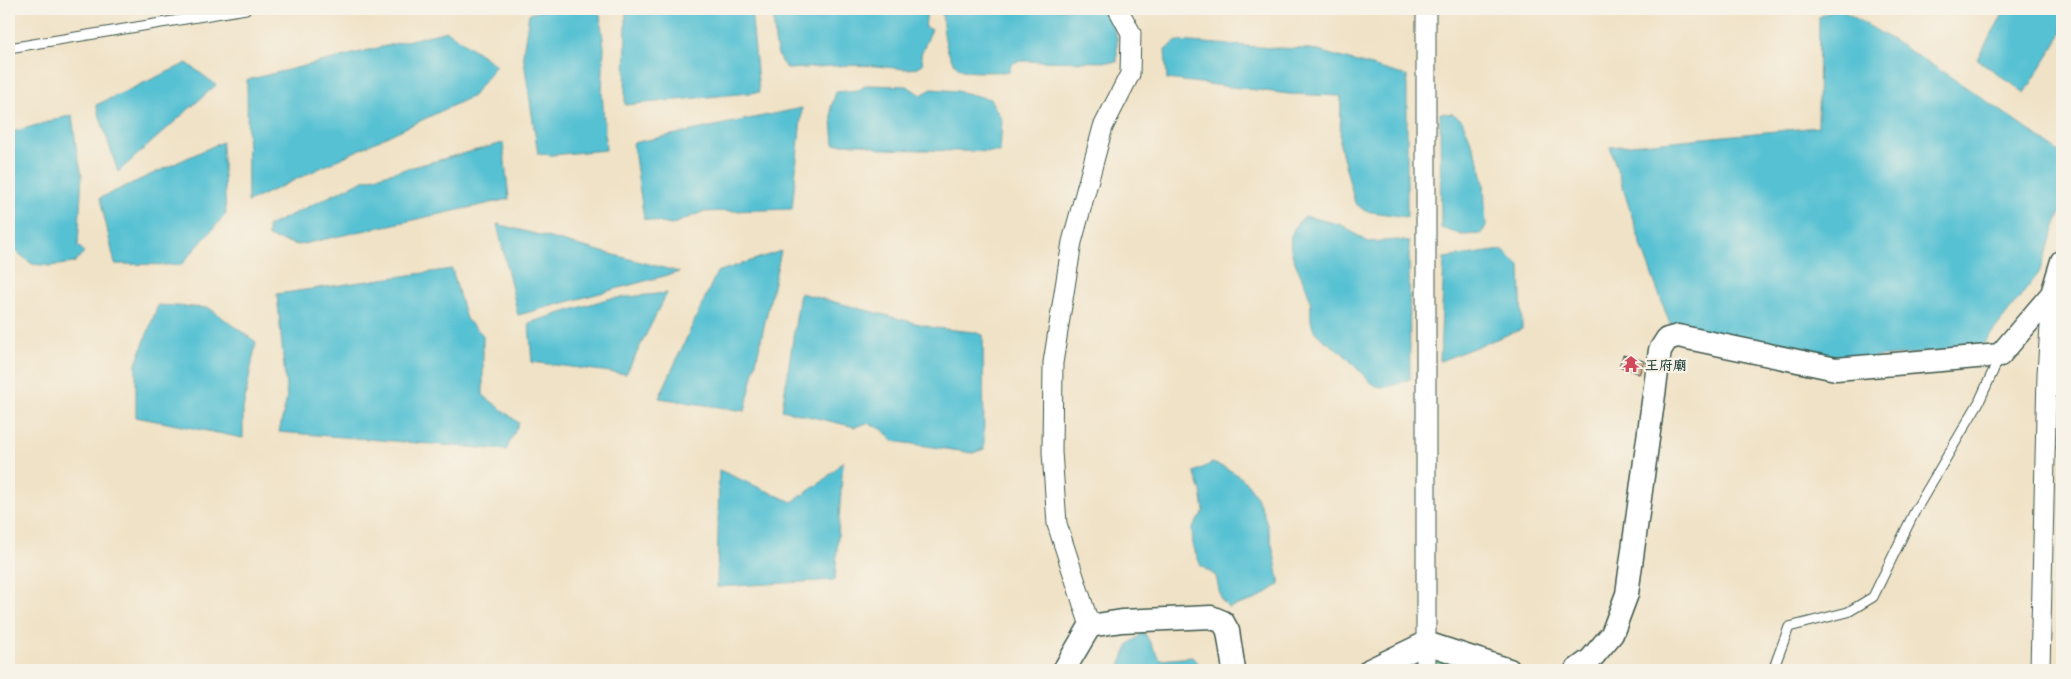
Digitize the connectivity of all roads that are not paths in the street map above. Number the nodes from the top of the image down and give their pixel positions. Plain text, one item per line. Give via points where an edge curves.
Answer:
1 (246, 9) edge
2 (1118, 9) edge
3 (1426, 9) edge
4 (9, 48) edge
5 (2062, 261) edge
6 (2052, 294) junction
7 (2000, 355) junction
8 (1090, 626) junction
9 (1426, 643) junction
10 (1064, 670) edge
11 (1234, 670) edge
12 (1370, 670) edge
13 (1426, 670) edge
14 (1509, 670) edge
15 (1576, 670) edge
16 (1773, 670) edge
17 (2040, 670) edge

1 - 4 lane
2 - 8 street via 1131,33 1130,74 1103,127 1072,242 1053,363 1052,452 1057,524
3 - 9 street
5 - 6 street
6 - 7 street
6 - 17 street
7 - 15 street via 1836,369 1678,336 1667,338 1660,350 1627,594 1612,634 1591,659
7 - 16 lane via 1979,402 1915,511 1873,597 1848,612 1789,627
8 - 10 street
8 - 11 street via 1122,621 1212,617 1223,622 1228,631
9 - 12 street
9 - 13 street
9 - 14 street

